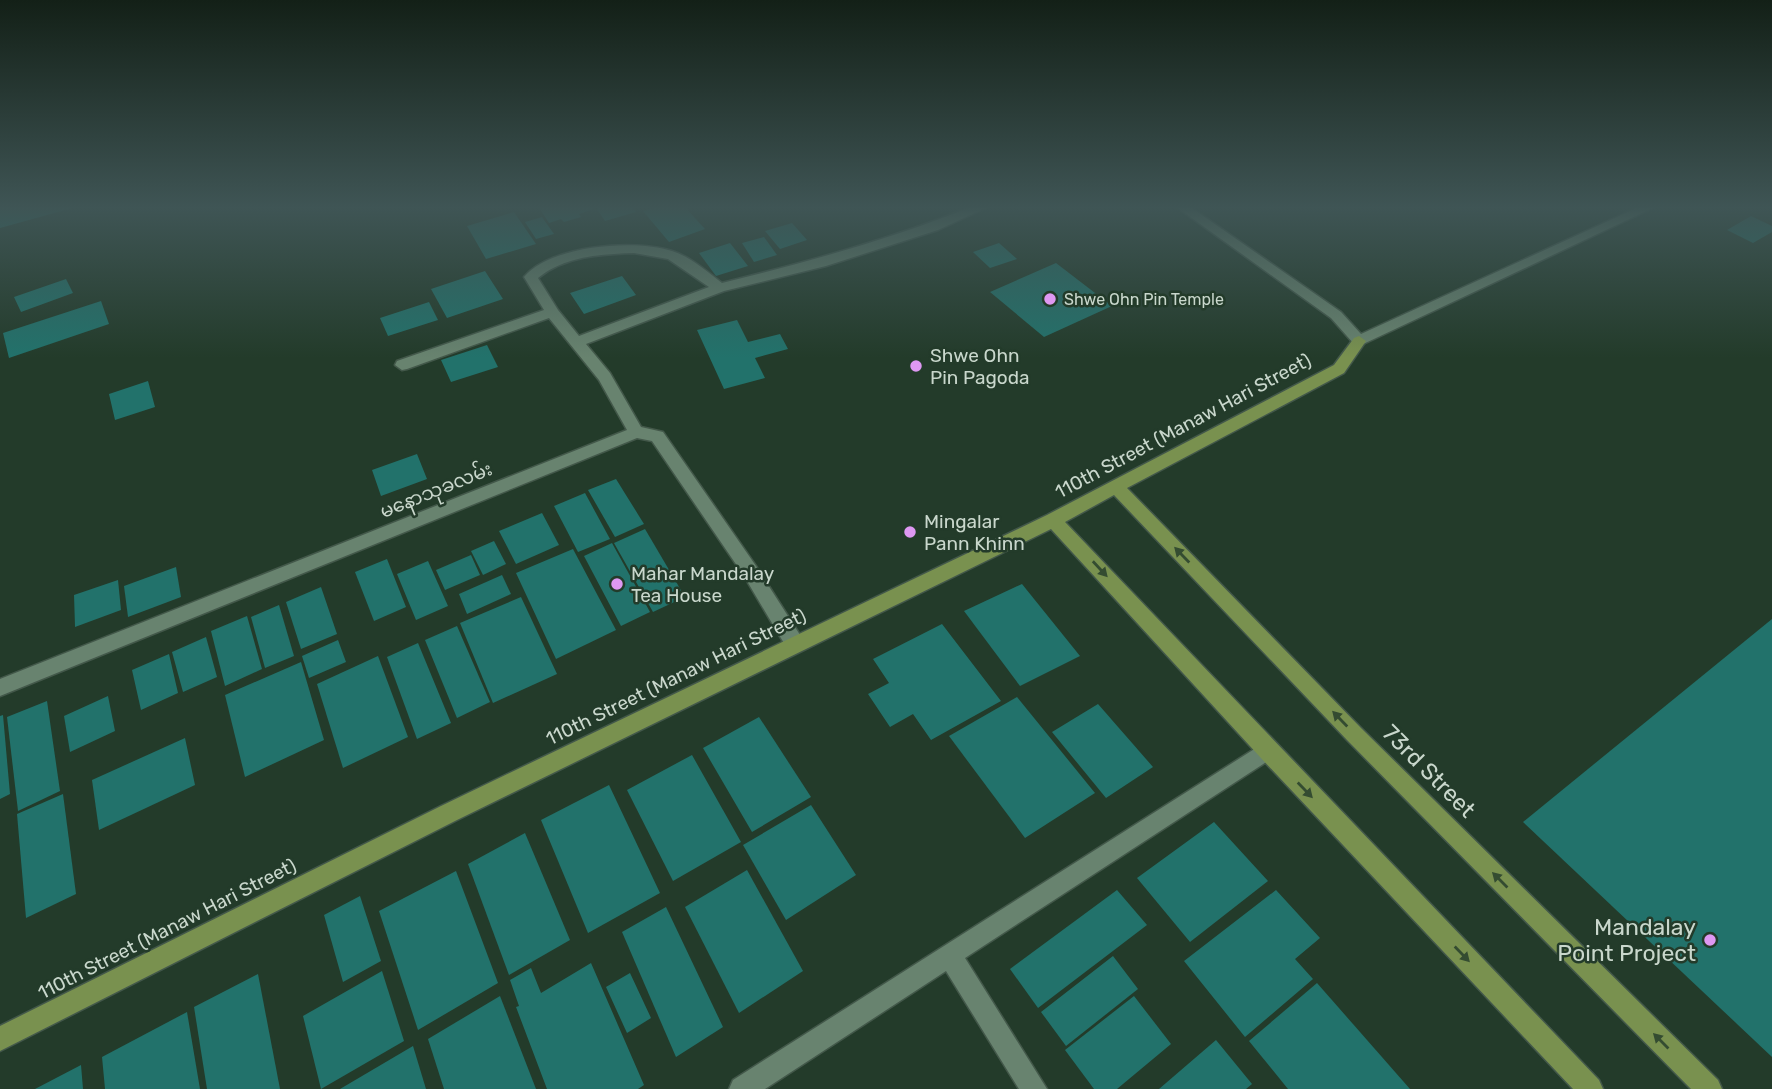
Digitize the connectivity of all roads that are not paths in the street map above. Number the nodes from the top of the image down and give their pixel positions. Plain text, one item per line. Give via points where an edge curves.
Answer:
1 (575, 257) edge
2 (674, 257) edge
3 (843, 257) edge
4 (1254, 257) edge
5 (1541, 257) edge
6 (719, 288) junction
7 (552, 312) junction
8 (1359, 341) junction
9 (576, 342) junction
10 (402, 365) dead end
11 (636, 432) junction
12 (1116, 487) junction
13 (1053, 520) junction
14 (795, 644) junction
15 (0, 688) edge
16 (1267, 750) junction
17 (950, 956) junction
18 (0, 1039) edge
19 (742, 1089) edge
20 (1034, 1089) edge
21 (1590, 1089) edge
22 (1709, 1089) edge

1 - 7 street via 545,265 531,277
2 - 6 street
3 - 6 street
4 - 8 street via 1336,314
5 - 8 street
6 - 9 street
7 - 9 street
7 - 10 street
8 - 12 main road, 110th Street (Manaw Hari Street) via 1339,369
9 - 11 street via 605,377
11 - 14 street via 657,436
11 - 15 street, မနောသုခလမ်း
12 - 13 main road, 110th Street (Manaw Hari Street)
22 -> 12 main road, 73rd Street via 1354,734
13 - 14 main road, 110th Street (Manaw Hari Street)
13 -> 16 main road
14 - 18 main road, 110th Street (Manaw Hari Street)
16 - 17 street
16 -> 21 main road
17 - 19 street
17 - 20 street

